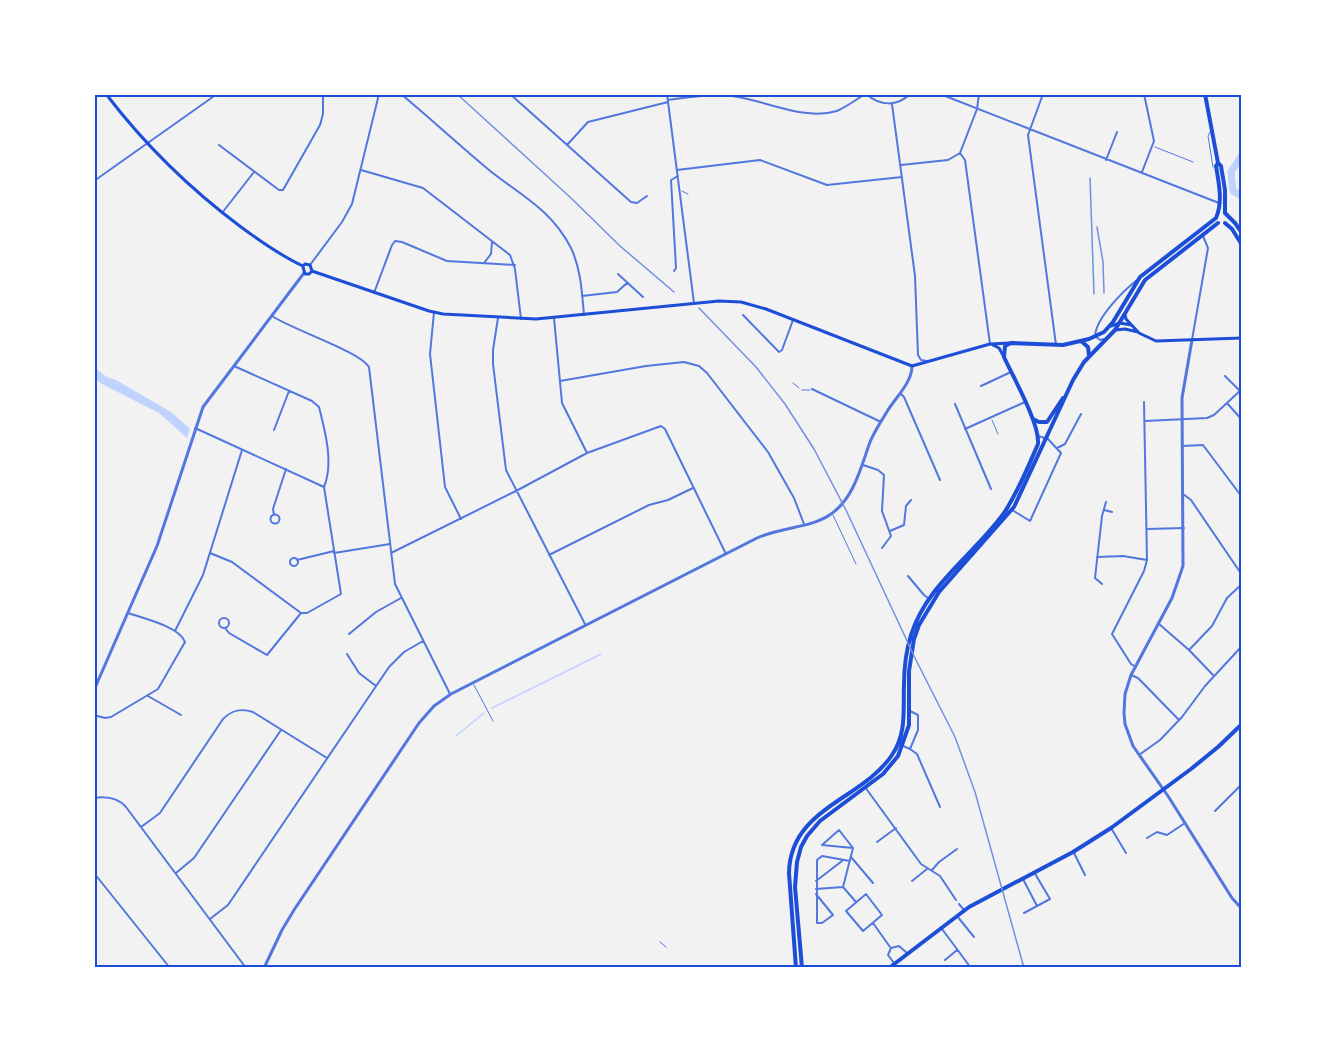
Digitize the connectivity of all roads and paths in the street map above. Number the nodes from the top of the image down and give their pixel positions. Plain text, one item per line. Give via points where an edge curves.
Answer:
1 (106, 94) edge
2 (217, 94) edge
3 (323, 94) edge
4 (379, 94) edge
5 (401, 94) edge
6 (510, 94) edge
7 (667, 94) edge
8 (865, 94) edge
9 (910, 94) edge
10 (940, 94) edge
11 (979, 94) edge
12 (1043, 94) edge
13 (1144, 94) edge
14 (1205, 94) edge
15 (668, 101) junction
16 (892, 104) junction
17 (977, 109) junction
18 (1029, 129) junction
19 (1212, 131) junction
20 (1117, 132) dead end
21 (147, 144) junction
22 (219, 145) dead end
23 (567, 145) junction
24 (1153, 146) junction
25 (960, 153) junction
26 (1106, 160) junction
27 (1192, 162) dead end
28 (1218, 163) junction
29 (901, 165) junction
30 (1213, 167) dead end
31 (361, 170) junction
32 (677, 170) junction
33 (254, 172) junction
34 (1142, 173) junction
35 (678, 176) junction
36 (902, 177) junction
37 (94, 181) edge
38 (680, 190) junction
39 (688, 194) dead end
40 (647, 196) dead end
41 (1220, 203) junction
42 (222, 213) junction
43 (1219, 213) junction
44 (1226, 215) junction
45 (1217, 221) junction
46 (1225, 223) junction
47 (1242, 233) edge
48 (1203, 236) junction
49 (492, 242) junction
50 (1242, 245) edge
51 (484, 263) junction
52 (310, 265) junction
53 (514, 265) junction
54 (303, 267) junction
55 (312, 271) junction
56 (674, 271) dead end
57 (304, 273) junction
58 (618, 274) dead end
59 (1140, 277) junction
60 (627, 283) junction
61 (374, 293) junction
62 (582, 296) junction
63 (643, 297) dead end
64 (694, 304) junction
65 (434, 312) junction
66 (1125, 313) junction
67 (584, 315) junction
68 (743, 315) dead end
69 (272, 316) junction
70 (498, 318) junction
71 (554, 318) junction
72 (521, 319) junction
73 (793, 320) junction
74 (1120, 323) junction
75 (1131, 325) junction
76 (1109, 326) junction
77 (1115, 330) junction
78 (1139, 333) junction
79 (1095, 336) junction
80 (1106, 338) junction
81 (1242, 338) edge
82 (1192, 340) junction
83 (1080, 341) junction
84 (1011, 343) junction
85 (990, 344) junction
86 (1056, 345) junction
87 (1089, 356) junction
88 (1004, 357) junction
89 (929, 362) junction
90 (234, 366) junction
91 (912, 366) junction
92 (1011, 372) junction
93 (1226, 376) dead end
94 (560, 381) junction
95 (794, 383) dead end
96 (981, 386) dead end
97 (799, 388) dead end
98 (812, 389) joint
99 (802, 390) dead end
100 (1241, 390) edge
101 (289, 391) junction
102 (900, 393) junction
103 (1066, 394) junction
104 (1025, 402) junction
105 (1144, 402) dead end
106 (1227, 403) junction
107 (954, 404) dead end
108 (1080, 414) dead end
109 (991, 418) junction
110 (1032, 418) junction
111 (1182, 420) junction
112 (1242, 420) edge
113 (1145, 421) junction
114 (880, 422) junction
115 (195, 428) junction
116 (965, 429) junction
117 (273, 430) dead end
118 (998, 434) dead end
119 (1038, 436) junction
120 (1046, 438) junction
121 (1182, 446) junction
122 (1058, 448) junction
123 (242, 450) junction
124 (587, 453) junction
125 (863, 465) junction
126 (286, 469) junction
127 (940, 480) dead end
128 (324, 487) junction
129 (694, 488) junction
130 (991, 489) dead end
131 (516, 491) junction
132 (1183, 494) junction
133 (1242, 497) edge
134 (911, 500) dead end
135 (1106, 502) dead end
136 (1012, 510) junction
137 (1104, 510) junction
138 (1112, 512) dead end
139 (832, 514) junction
140 (274, 515) dead end
141 (461, 519) junction
142 (805, 525) junction
143 (1184, 528) junction
144 (1147, 529) junction
145 (890, 531) junction
146 (390, 544) junction
147 (882, 548) dead end
148 (334, 552) junction
149 (392, 553) junction
150 (210, 554) junction
151 (726, 554) junction
152 (549, 555) junction
153 (1097, 557) junction
154 (297, 560) dead end
155 (1147, 560) junction
156 (856, 564) dead end
157 (1242, 575) edge
158 (908, 576) dead end
159 (1102, 584) dead end
160 (1242, 585) edge
161 (401, 598) junction
162 (931, 599) junction
163 (128, 613) junction
164 (301, 614) junction
165 (1159, 624) junction
166 (586, 626) junction
167 (225, 628) dead end
168 (175, 631) junction
169 (349, 634) dead end
170 (423, 641) junction
171 (1242, 646) edge
172 (1189, 650) junction
173 (347, 654) dead end
174 (1136, 667) junction
175 (1131, 675) junction
176 (1214, 675) junction
177 (473, 683) junction
178 (376, 686) junction
179 (95, 689) edge
180 (451, 694) junction
181 (148, 696) junction
182 (907, 711) junction
183 (94, 715) edge
184 (181, 715) dead end
185 (1179, 720) junction
186 (493, 721) dead end
187 (1242, 724) edge
188 (281, 730) junction
189 (901, 745) junction
190 (910, 749) junction
191 (1139, 755) junction
192 (327, 758) junction
193 (1242, 784) edge
194 (865, 787) junction
195 (1164, 790) junction
196 (94, 798) edge
197 (940, 807) dead end
198 (1215, 811) dead end
199 (1185, 823) junction
200 (141, 827) junction
201 (896, 828) junction
202 (1111, 828) junction
203 (1148, 838) dead end
204 (877, 842) dead end
205 (853, 848) junction
206 (957, 849) dead end
207 (1073, 852) junction
208 (1126, 853) dead end
209 (851, 856) junction
210 (843, 860) junction
211 (850, 861) junction
212 (927, 869) junction
213 (931, 871) junction
214 (1034, 872) junction
215 (94, 873) edge
216 (176, 873) junction
217 (1085, 874) dead end
218 (1022, 878) junction
219 (816, 881) junction
220 (912, 881) dead end
221 (873, 882) dead end
222 (843, 887) junction
223 (816, 889) junction
224 (816, 894) junction
225 (956, 900) dead end
226 (856, 902) junction
227 (959, 904) dead end
228 (1037, 906) junction
229 (1242, 909) edge
230 (964, 910) junction
231 (1024, 913) dead end
232 (957, 915) junction
233 (210, 919) junction
234 (873, 923) junction
235 (941, 927) junction
236 (974, 937) dead end
237 (660, 942) dead end
238 (666, 947) dead end
239 (891, 948) junction
240 (957, 950) junction
241 (907, 953) junction
242 (945, 960) dead end
243 (894, 963) junction
244 (170, 968) edge
245 (246, 968) edge
246 (264, 968) edge
247 (796, 968) edge
248 (802, 968) edge
249 (889, 968) edge
250 (970, 968) edge

1 - 21 main road
2 - 21 street
3 - 33 street via 320,125 285,189 279,190
4 - 31 street
5 - 62 street via 531,200 554,224 575,257
6 - 23 street
7 - 15 street
8 - 15 street via 840,109 825,112 797,111 714,95
8 - 16 street via 880,103
9 - 16 street
10 - 17 street
11 - 17 street
12 - 18 street
13 - 24 street
14 - 19 main road
15 - 23 street via 588,122
15 - 32 street
16 - 29 street
17 - 18 street
17 - 25 street
18 - 26 street
18 - 86 street
19 - 28 main road
19 - 30 lane via 1208,136
20 - 26 street
21 - 37 street
21 - 42 main road
22 - 33 street
23 - 40 street via 631,202 637,203
24 - 27 lane
24 - 34 street
25 - 29 street via 948,160
25 - 85 street via 965,160
26 - 34 street
28 - 41 main road
28 - 44 main road
29 - 36 street
31 - 49 street via 421,187
31 - 52 street via 347,214
32 - 35 street
32 - 36 street via 760,160 827,185
33 - 42 street
34 - 41 street
35 - 38 street
35 - 56 street via 671,180
36 - 89 street via 915,276 919,357
38 - 39 lane
38 - 64 street
41 - 43 main road
42 - 54 main road
43 - 44 main road
43 - 45 main road
44 - 46 main road
44 - 47 main road
45 - 46 main road
45 - 48 main road
45 - 59 main road
46 - 50 main road
48 - 66 main road via 1149,276
48 - 82 street via 1208,248
49 - 51 street via 491,254
49 - 53 street via 510,255
51 - 53 street
51 - 61 street via 447,261 395,242
52 - 54 main road
52 - 55 main road
53 - 72 street
54 - 57 main road
55 - 57 main road
55 - 61 main road
57 - 69 street
58 - 60 street
59 - 76 main road
59 - 79 street via 1101,319
60 - 62 street via 617,292
60 - 63 street
61 - 65 main road
62 - 67 street
64 - 67 main road
64 - 73 main road via 741,302
65 - 70 main road
65 - 141 street via 430,354 445,487
66 - 74 main road
66 - 75 main road
67 - 71 main road
68 - 73 street via 779,352
69 - 90 street
69 - 146 street via 360,358 369,367
70 - 72 main road
70 - 131 street via 493,364 505,466
71 - 72 main road
71 - 94 street
73 - 91 main road
74 - 75 main road
74 - 76 main road
74 - 77 main road
75 - 78 main road
76 - 79 main road
77 - 78 main road
77 - 80 main road
78 - 82 main road via 1156,341
79 - 80 street via 1100,340
79 - 83 main road
80 - 87 main road
81 - 82 main road
82 - 111 street
83 - 86 main road
83 - 87 main road via 1088,347
84 - 85 main road
84 - 86 main road
84 - 88 main road via 1005,346
85 - 88 main road via 999,348
85 - 89 main road
87 - 103 main road
88 - 92 main road
89 - 91 main road
90 - 101 street
90 - 115 street via 205,404
91 - 102 street via 911,376
92 - 96 street
92 - 104 main road
93 - 100 street
94 - 124 street via 563,406
94 - 142 street via 671,363 699,366 768,452
95 - 97 lane
98 - 99 lane
98 - 114 street
100 - 106 street
101 - 117 street
101 - 128 street via 319,407 329,461
102 - 114 street
102 - 127 street
103 - 110 main road via 1047,422
103 - 120 main road
104 - 109 street
104 - 110 main road
105 - 113 street
106 - 111 street via 1210,417
106 - 112 street
107 - 116 street
108 - 122 street via 1065,444
109 - 116 street
109 - 118 lane
110 - 119 main road
111 - 113 street
111 - 121 street
113 - 144 street
114 - 125 street
115 - 123 street
115 - 163 street via 157,546
116 - 130 street
119 - 120 street
119 - 162 main road via 1038,444 1003,514
120 - 122 street
120 - 136 main road
121 - 132 street
121 - 133 street via 1203,445
122 - 136 street via 1061,453 1030,521
123 - 126 street
123 - 150 street
124 - 129 street via 661,426
124 - 131 street
125 - 139 street
125 - 145 street via 884,475 882,511
126 - 128 street
126 - 140 street
128 - 148 street
129 - 151 street
129 - 152 street via 649,505
131 - 141 street
131 - 152 street
132 - 143 street
132 - 157 street
134 - 145 street via 906,506 904,525
135 - 137 street
136 - 162 main road
137 - 138 street
137 - 153 street
139 - 142 street
139 - 156 lane
141 - 149 street
142 - 151 street via 770,532
143 - 144 street
143 - 165 street via 1181,577
144 - 155 street
145 - 147 street via 891,538
146 - 148 street
146 - 149 street
148 - 154 street
148 - 164 street via 341,594
149 - 161 street via 395,584
150 - 164 street via 236,565
150 - 168 street
151 - 166 street
152 - 166 street
153 - 155 street
153 - 159 street via 1095,578
155 - 174 street via 1112,634
158 - 162 street
160 - 172 street via 1227,598 1212,626
161 - 169 street
161 - 170 street
162 - 182 main road via 915,622 910,638 904,685
163 - 168 street
163 - 179 street
164 - 167 street via 267,655
165 - 172 street
165 - 174 street
166 - 177 street
168 - 181 street via 185,642 158,689
170 - 178 street via 398,658
170 - 180 street
171 - 176 street
172 - 176 street
173 - 178 street via 359,673
174 - 175 street
175 - 185 street
175 - 191 street via 1124,703 1125,724
176 - 185 street
177 - 180 street
177 - 186 lane
178 - 192 street
180 - 246 street via 428,711 407,741 286,922
181 - 183 street via 111,717
181 - 184 street
182 - 189 main road
182 - 190 street via 918,715 919,724
185 - 191 street
187 - 195 main road
188 - 192 street
188 - 200 street via 250,711 228,714 160,813
188 - 216 street via 194,858
189 - 190 street
189 - 194 main road via 888,769
189 - 247 main road via 881,768 819,814 795,843 789,873
190 - 197 street via 917,754
191 - 195 street
192 - 233 street via 228,905
193 - 198 street
194 - 201 street
194 - 248 main road via 813,828 798,854 795,887
195 - 199 street
195 - 202 main road
196 - 200 street via 120,802
199 - 203 street via 1167,835 1157,832
199 - 229 street
200 - 216 street
201 - 204 street
201 - 212 street
202 - 207 main road
202 - 208 street
205 - 205 street via 839,830 822,845 833,846
205 - 209 street
206 - 213 street
207 - 214 main road
207 - 217 street
209 - 211 street
209 - 221 street
210 - 211 street
210 - 219 street
210 - 219 street via 819,857
211 - 222 street
212 - 213 street
212 - 220 street
213 - 225 street via 943,879
214 - 218 main road
214 - 228 street via 1050,899
215 - 244 street
216 - 233 street
218 - 228 street
218 - 230 main road
219 - 223 street
222 - 223 street
222 - 226 street
223 - 224 street
224 - 224 street via 817,923 822,923 833,915
226 - 234 street via 866,894 882,915
226 - 234 street via 846,911 863,931
227 - 230 street
228 - 231 street
230 - 232 main road
232 - 235 main road
232 - 236 street
233 - 245 street
234 - 239 street
235 - 240 street
235 - 241 main road
237 - 238 lane
239 - 241 street via 899,946
239 - 243 street via 888,955
240 - 242 street
240 - 250 street
241 - 243 main road
243 - 249 main road

